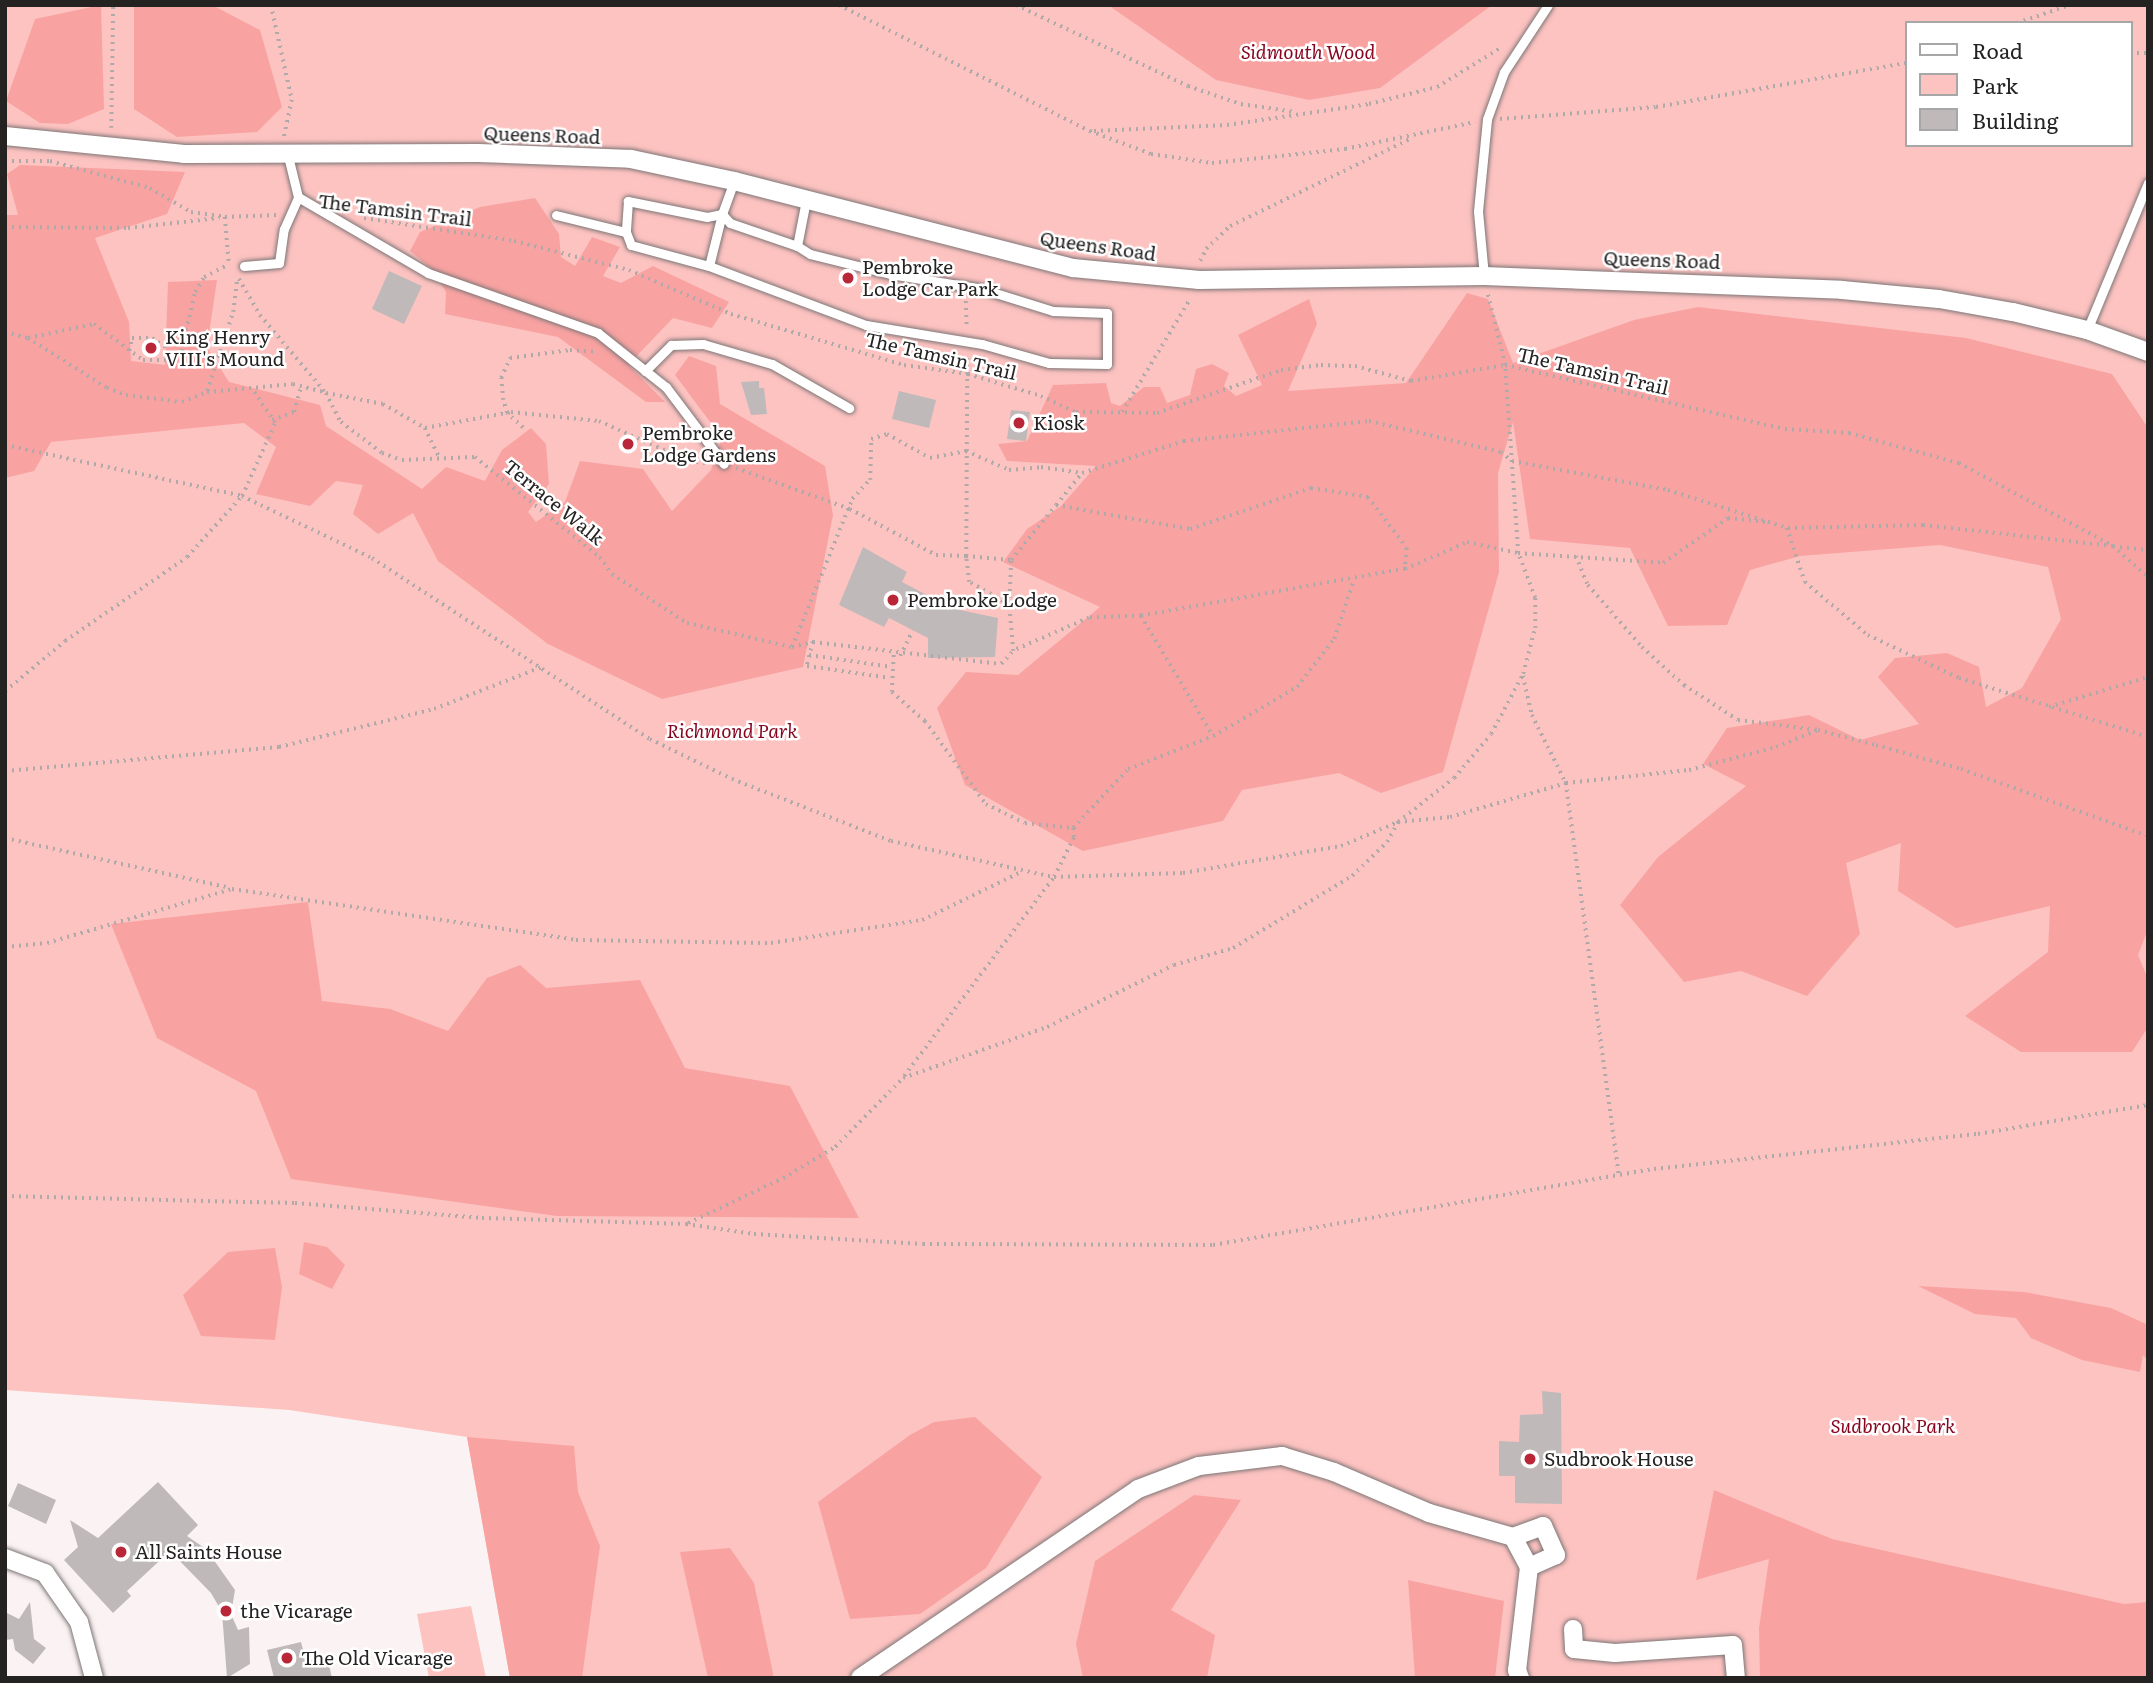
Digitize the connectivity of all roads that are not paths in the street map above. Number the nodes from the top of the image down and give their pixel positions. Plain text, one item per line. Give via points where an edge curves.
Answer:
1 (1548, 5) edge
2 (5, 136) edge
3 (288, 156) junction
4 (734, 180) junction
5 (2148, 183) edge
6 (298, 198) junction
7 (806, 200) junction
8 (722, 214) junction
9 (556, 215) dead end
10 (626, 232) junction
11 (797, 246) junction
12 (244, 266) dead end
13 (709, 266) junction
14 (1484, 276) junction
15 (2087, 330) junction
16 (2148, 352) edge
17 (645, 371) junction
18 (849, 408) dead end
19 (724, 464) dead end
20 (1513, 1537) junction
21 (5, 1558) edge
22 (1529, 1567) junction
23 (1573, 1629) dead end
24 (94, 1678) edge
25 (860, 1678) edge
26 (1520, 1678) edge
27 (1736, 1678) edge

1 - 14 lane via 1504,72 1486,120 1478,211
2 - 3 street, Queens Road via 109,147
3 - 4 street, Queens Road via 578,156 631,159
3 - 6 lane
4 - 7 street, Queens Road
4 - 8 lane
5 - 15 lane
6 - 12 lane via 278,263
6 - 17 lane via 428,273 598,333
7 - 11 lane
7 - 14 street, Queens Road via 1073,268 1199,280
8 - 10 lane via 707,217 628,201
8 - 11 lane via 730,223
8 - 13 lane
9 - 10 lane
10 - 13 lane via 631,245
11 - 13 lane via 810,254 890,274 983,289 1053,311 1107,313 1107,364 1049,363 982,344 866,325
14 - 15 street, Queens Road via 1842,290 1939,299
15 - 16 street, Queens Road
17 - 18 lane via 671,345 703,344 772,365
17 - 19 lane via 666,387
20 - 22 street
20 - 22 street via 1543,1526 1556,1555
20 - 25 street via 1429,1513 1334,1472 1282,1456 1199,1465 1138,1489
21 - 24 street via 45,1573 79,1622
22 - 26 street via 1517,1670
23 - 27 street via 1574,1649 1615,1653 1733,1645

